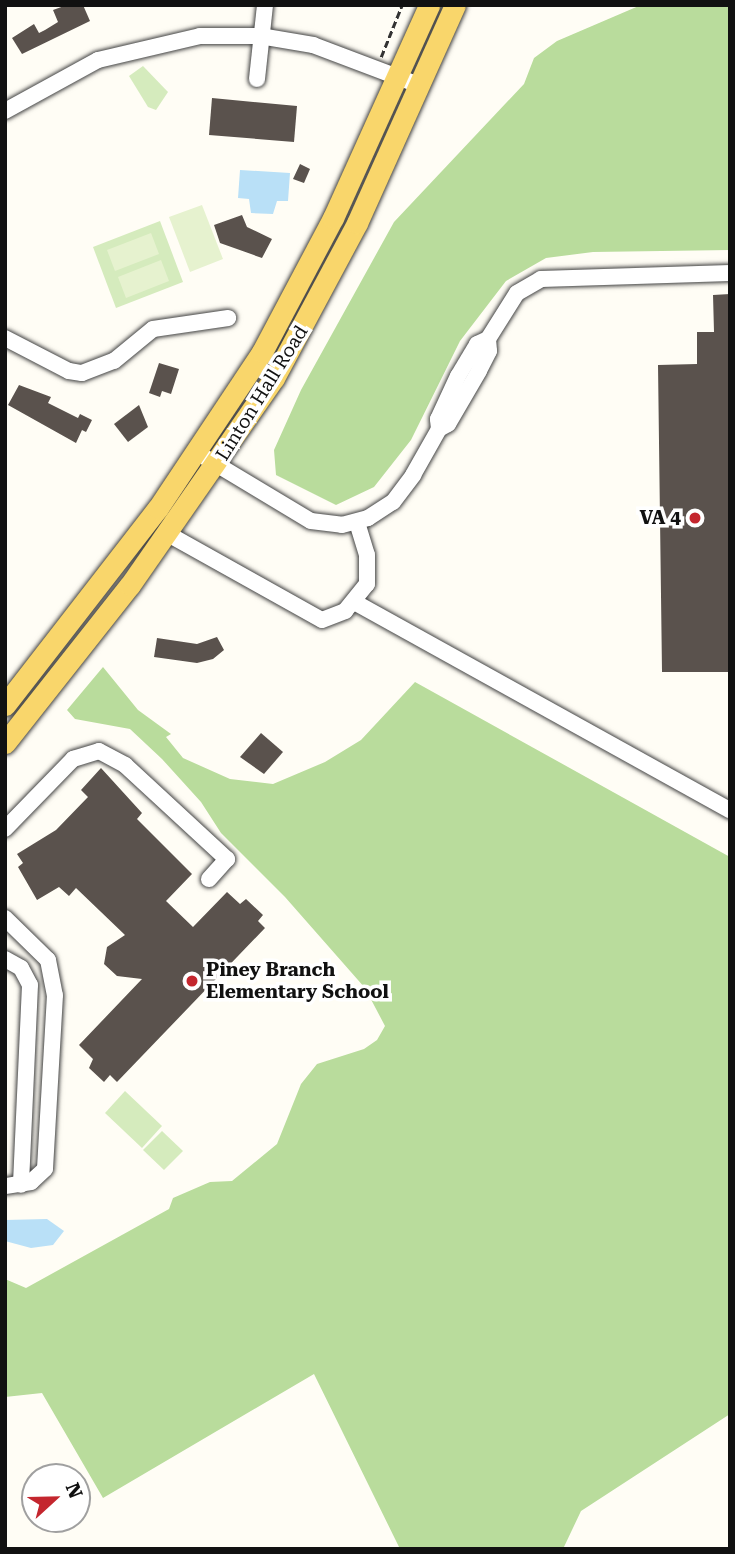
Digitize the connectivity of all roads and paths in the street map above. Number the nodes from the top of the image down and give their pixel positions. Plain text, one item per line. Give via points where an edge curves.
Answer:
1 (265, 5) edge
2 (402, 5) edge
3 (429, 5) edge
4 (455, 5) edge
5 (260, 36) junction
6 (383, 48) dead end
7 (396, 76) junction
8 (257, 79) dead end
9 (419, 85) junction
10 (7, 106) edge
11 (730, 273) edge
12 (228, 318) dead end
13 (5, 338) edge
14 (196, 453) junction
15 (217, 464) junction
16 (357, 522) junction
17 (168, 534) junction
18 (354, 602) junction
19 (5, 705) edge
20 (5, 743) edge
21 (730, 810) edge
22 (5, 829) edge
23 (209, 879) dead end
24 (5, 918) edge
25 (5, 959) edge
26 (13, 1185) edge

1 - 5 street
2 - 6 path
3 - 7 main road, Linton Hall Road
4 - 9 main road, Linton Hall Road
5 - 7 street via 348,55
5 - 8 street
5 - 10 street via 200,36 131,49 65,74
7 - 9 street
7 - 14 main road, Linton Hall Road via 283,315
9 - 15 main road, Linton Hall Road via 319,299
11 - 16 street via 541,279 517,293 488,338 484,363 448,424 439,429 393,502
12 - 13 street via 153,329 98,368 69,371
14 - 15 street
14 - 19 main road, Linton Hall Road
15 - 16 street via 311,521
15 - 17 main road, Linton Hall Road
16 - 18 street via 369,575
17 - 18 street via 314,619 336,617
17 - 20 main road, Linton Hall Road
18 - 21 street
22 - 23 street via 74,759 99,751 125,765 227,859
24 - 26 street via 48,960 55,982 45,1169 38,1179
25 - 26 street via 21,968 30,985

